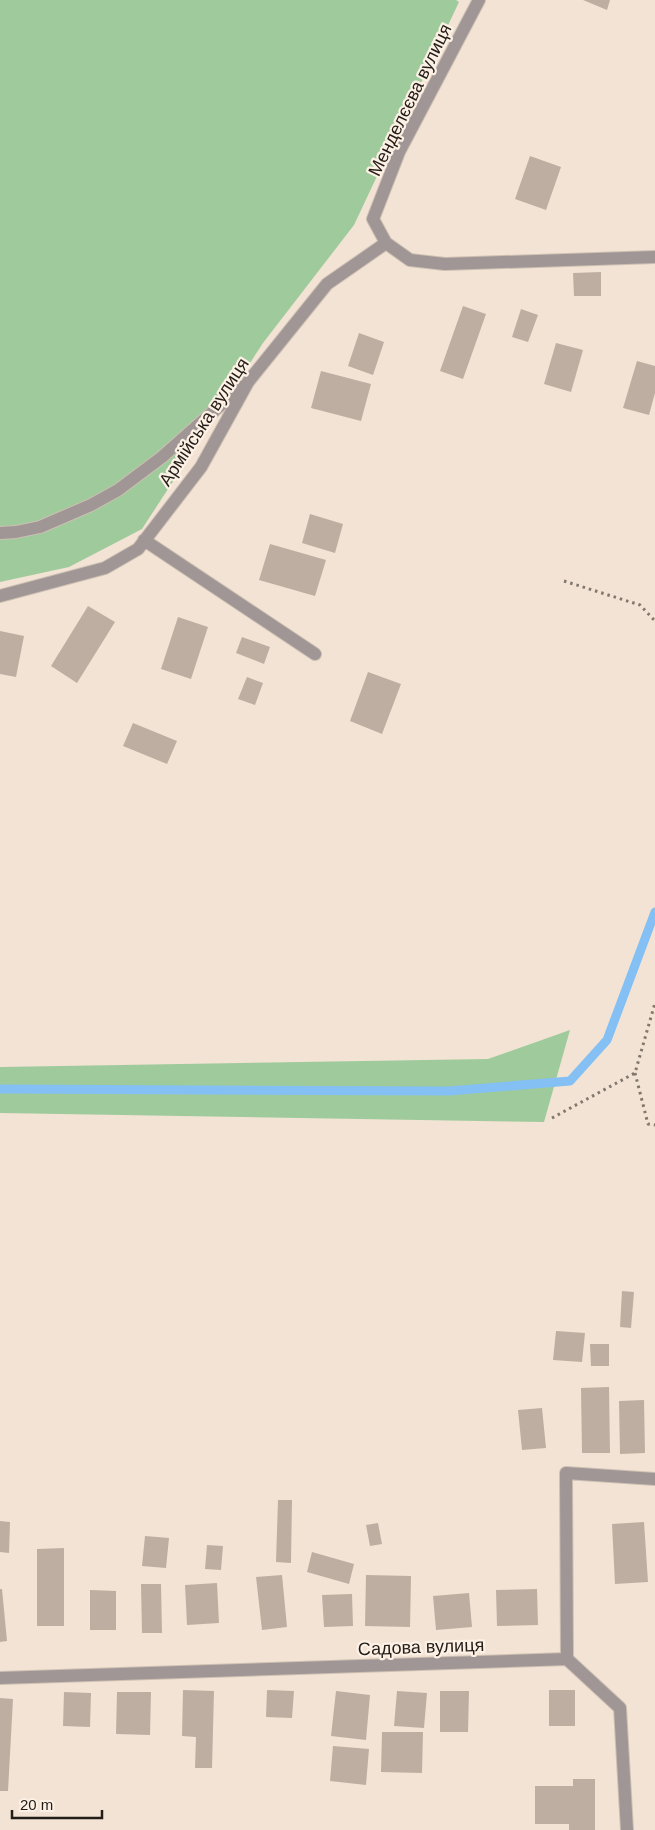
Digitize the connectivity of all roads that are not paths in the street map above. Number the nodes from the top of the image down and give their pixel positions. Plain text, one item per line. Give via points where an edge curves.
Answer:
1 (479, 0) edge
2 (386, 243) junction
3 (655, 256) edge
4 (248, 382) junction
5 (0, 533) edge
6 (144, 540) junction
7 (0, 596) edge
8 (315, 654) dead end
9 (655, 1479) edge
10 (567, 1659) junction
11 (0, 1678) edge
12 (627, 1830) edge

1 - 2 street, Менделєєва вулиця via 399,152 373,219
2 - 3 street via 410,260 445,264
2 - 4 street, Армійська вулиця via 327,284
4 - 5 street via 156,462 118,490 40,527
4 - 6 street, Армійська вулиця via 201,467
6 - 7 street, Армійська вулиця via 138,549 105,568
6 - 8 street
9 - 10 street via 566,1473
10 - 11 street, Садова вулиця
10 - 12 street via 620,1708

